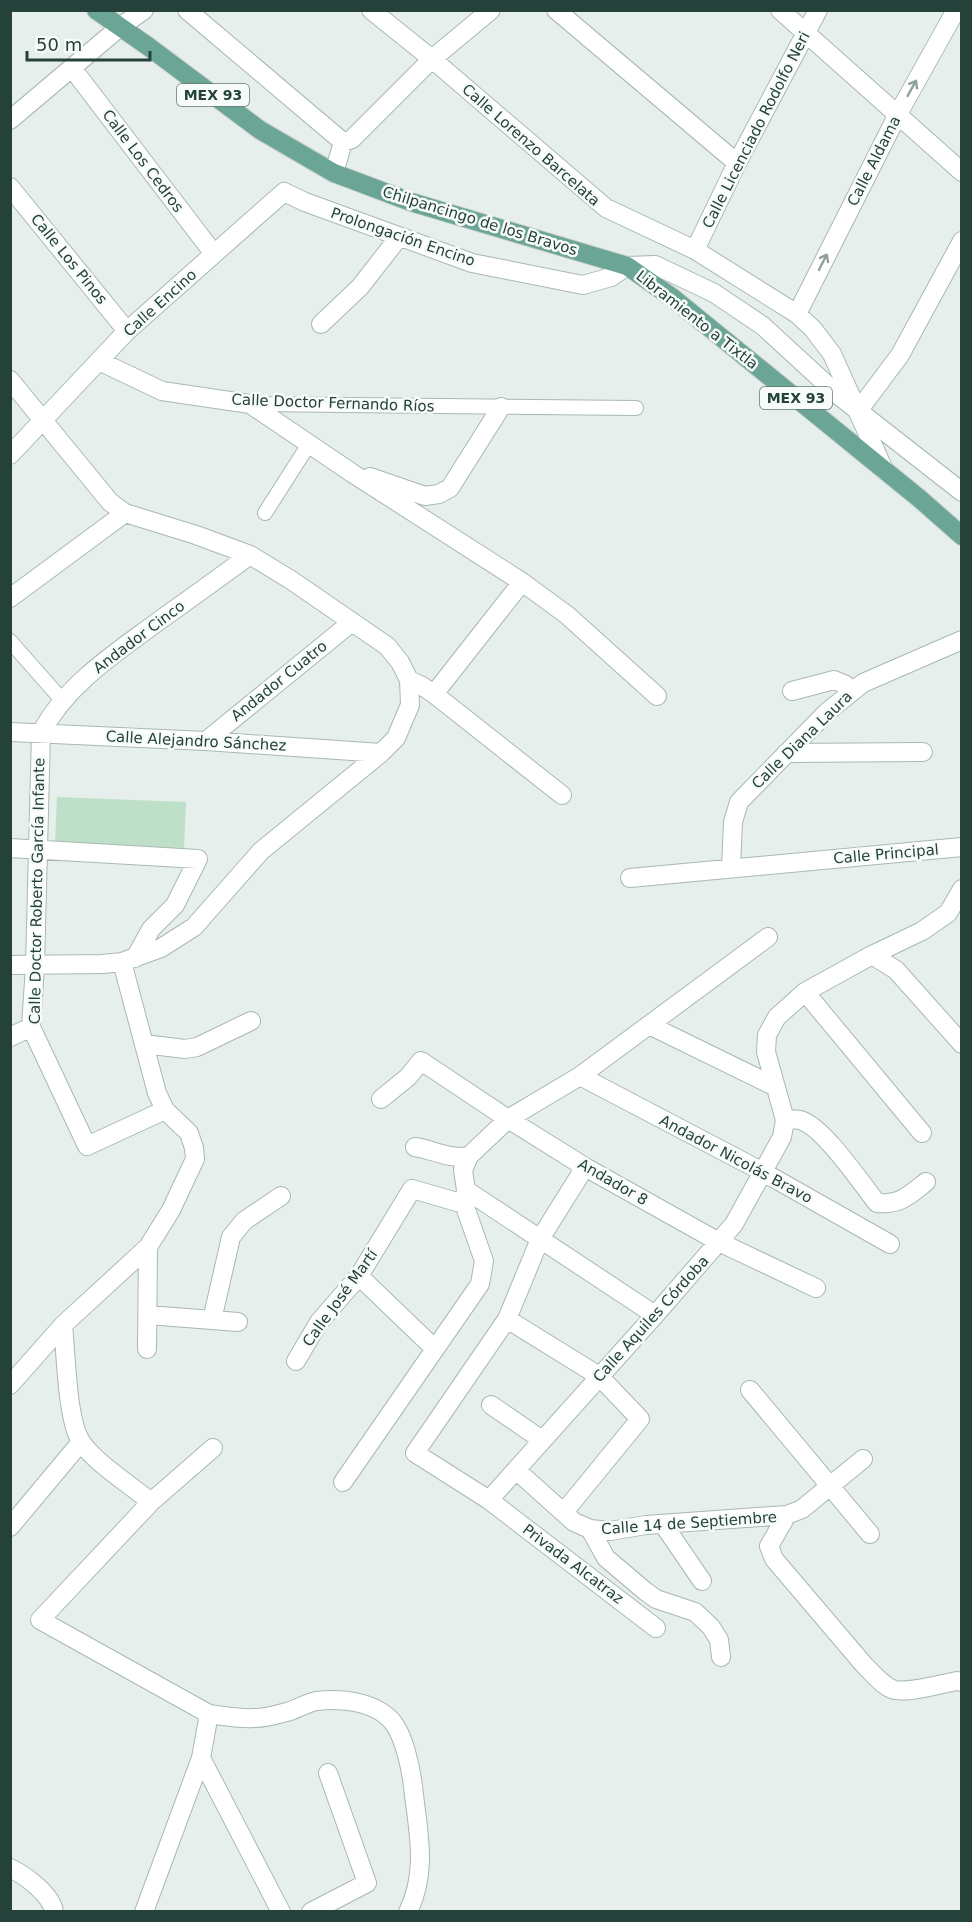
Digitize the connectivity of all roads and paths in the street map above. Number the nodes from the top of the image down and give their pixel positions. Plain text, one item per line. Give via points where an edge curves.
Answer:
1 (96, 10) edge
2 (144, 10) edge
3 (188, 10) edge
4 (371, 10) edge
5 (491, 10) edge
6 (556, 10) edge
7 (780, 10) edge
8 (818, 10) edge
9 (956, 10) edge
10 (120, 27) junction
11 (807, 32) junction
12 (432, 59) junction
13 (72, 68) junction
14 (898, 114) junction
15 (10, 120) edge
16 (343, 142) junction
17 (737, 163) junction
18 (334, 172) junction
19 (962, 172) edge
20 (10, 187) edge
21 (285, 192) joint
22 (399, 237) junction
23 (962, 241) edge
24 (695, 250) junction
25 (214, 254) junction
26 (627, 266) junction
27 (797, 314) junction
28 (321, 324) dead end
29 (127, 331) junction
30 (99, 361) junction
31 (10, 380) edge
32 (250, 404) junction
33 (501, 407) junction
34 (636, 408) dead end
35 (858, 411) junction
36 (43, 421) junction
37 (309, 444) junction
38 (10, 455) edge
39 (884, 470) junction
40 (352, 473) junction
41 (962, 492) edge
42 (125, 513) junction
43 (265, 513) dead end
44 (962, 536) edge
45 (250, 555) junction
46 (522, 582) junction
47 (10, 598) edge
48 (352, 621) junction
49 (962, 640) edge
50 (10, 641) edge
51 (409, 680) junction
52 (792, 691) dead end
53 (853, 691) junction
54 (434, 694) junction
55 (657, 696) dead end
56 (62, 700) junction
57 (10, 732) edge
58 (41, 733) junction
59 (206, 741) junction
60 (923, 752) dead end
61 (381, 753) junction
62 (786, 753) junction
63 (562, 795) dead end
64 (962, 847) edge
65 (10, 848) edge
66 (38, 848) junction
67 (731, 867) junction
68 (630, 878) dead end
69 (959, 901) edge
70 (768, 937) dead end
71 (872, 955) junction
72 (129, 960) junction
73 (10, 965) edge
74 (35, 966) junction
75 (805, 992) junction
76 (251, 1021) dead end
77 (649, 1025) junction
78 (31, 1027) junction
79 (10, 1037) edge
80 (144, 1044) junction
81 (962, 1044) edge
82 (580, 1076) junction
83 (776, 1087) junction
84 (381, 1099) dead end
85 (165, 1110) junction
86 (508, 1119) junction
87 (785, 1120) junction
88 (922, 1133) dead end
89 (415, 1148) dead end
90 (469, 1156) junction
91 (585, 1167) junction
92 (763, 1172) junction
93 (926, 1182) dead end
94 (281, 1196) dead end
95 (465, 1197) junction
96 (540, 1239) junction
97 (719, 1242) junction
98 (890, 1244) dead end
99 (148, 1246) junction
100 (359, 1276) junction
101 (816, 1288) dead end
102 (148, 1315) junction
103 (655, 1315) junction
104 (507, 1319) junction
105 (212, 1320) junction
106 (238, 1322) dead end
107 (63, 1325) junction
108 (147, 1349) dead end
109 (435, 1349) junction
110 (296, 1361) dead end
111 (599, 1376) junction
112 (10, 1385) edge
113 (750, 1390) dead end
114 (491, 1405) dead end
115 (542, 1440) junction
116 (81, 1442) junction
117 (213, 1448) dead end
118 (863, 1459) dead end
119 (516, 1470) junction
120 (343, 1482) dead end
121 (829, 1486) junction
122 (489, 1500) junction
123 (151, 1502) junction
124 (564, 1512) junction
125 (787, 1515) junction
126 (663, 1524) junction
127 (10, 1527) edge
128 (590, 1529) junction
129 (870, 1534) dead end
130 (702, 1581) dead end
131 (656, 1628) dead end
132 (721, 1657) dead end
133 (962, 1682) edge
134 (209, 1714) junction
135 (201, 1758) junction
136 (328, 1773) dead end
137 (10, 1868) edge
138 (54, 1911) edge
139 (144, 1911) edge
140 (281, 1911) edge
141 (311, 1911) edge
142 (408, 1911) edge

1 - 10 main road, MEX 93
2 - 10 street
3 - 16 street
4 - 12 street, Calle Lorenzo Barcelata
5 - 12 street
6 - 17 street
7 - 11 street
8 - 11 street, Calle Licenciado Rodolfo Neri
14 -> 9 street, Calle Aldama
10 - 13 street
10 - 18 main road, MEX 93 via 260,130
11 - 14 street
11 - 17 street, Calle Licenciado Rodolfo Neri
12 - 16 street via 352,139
12 - 24 street, Calle Lorenzo Barcelata via 606,208
13 - 15 street
13 - 25 street, Calle Los Cedros
14 - 19 street
27 -> 14 street, Calle Aldama
16 - 18 street
17 - 24 street, Calle Licenciado Rodolfo Neri
18 - 26 main road, Chilpancingo de los Bravos / MEX 93 via 411,202
20 - 29 street, Calle Los Pinos
21 - 22 street, Prolongación Encino
21 - 25 street, Calle Encino
22 - 26 street, Prolongación Encino via 472,262 583,285 611,277
22 - 28 street via 360,287
23 - 35 street via 900,355
24 - 27 street, Calle Lorenzo Barcelata
25 - 29 street, Calle Encino
26 - 35 street, MEX 93 via 655,265 714,293 763,326
26 - 39 main road, Libramiento a Tixtla / MEX 93 via 673,298
27 - 35 street, Calle Lorenzo Barcelata via 831,354
29 - 30 street, Calle Encino
30 - 32 street, Calle Doctor Fernando Ríos via 162,391
30 - 36 street, Calle Encino
31 - 36 street
32 - 33 street, Calle Doctor Fernando Ríos
32 - 37 street
33 - 34 street, Calle Doctor Fernando Ríos
33 - 40 street via 450,488 439,494 425,496
35 - 39 street, Calle Lorenzo Barcelata
35 - 41 street, MEX 93
36 - 38 street, Calle Encino
36 - 42 street via 110,502
37 - 40 street
37 - 43 street
39 - 44 main road, Libramiento a Tixtla / MEX 93
40 - 46 street
42 - 45 street
42 - 47 street
45 - 48 street
45 - 56 street, Andador Cinco via 124,646
46 - 54 street
46 - 55 street via 567,615
48 - 51 street via 387,646
48 - 59 street, Andador Cuatro
49 - 53 street, Calle Diana Laura via 863,683
50 - 56 street
51 - 54 street
51 - 61 street via 410,705 396,738
52 - 53 street via 834,680
53 - 62 street, Calle Diana Laura
54 - 63 street
56 - 58 street, Andador Cinco
57 - 58 street, Calle Alejandro Sánchez
58 - 59 street, Calle Alejandro Sánchez
58 - 66 street, Calle Doctor Roberto García Infante
59 - 61 street, Calle Alejandro Sánchez
60 - 62 street
61 - 72 street via 261,851 194,927 161,948
62 - 67 street, Calle Diana Laura via 739,802 733,822
64 - 67 street, Calle Principal
65 - 66 street
66 - 72 street via 198,860 175,904
66 - 74 street, Calle Doctor Roberto García Infante
67 - 68 street
69 - 71 street via 922,931
70 - 77 street
71 - 75 street
71 - 81 street via 896,970
72 - 74 street
72 - 80 street
73 - 74 street
74 - 78 street, Calle Doctor Roberto García Infante
75 - 83 street via 777,1017 767,1035 766,1052
75 - 88 street
76 - 80 street via 197,1047
77 - 82 street
77 - 83 street
78 - 79 street
78 - 85 street, Calle Doctor Roberto García Infante via 87,1146
80 - 85 street
82 - 86 street
82 - 92 street, Andador Nicolás Bravo
83 - 87 street
84 - 86 street via 421,1061
85 - 99 street via 189,1133 195,1159 171,1210
86 - 90 street
86 - 91 street, Andador 8
87 - 92 street, Calle Aquiles Córdoba via 782,1137
87 - 93 street via 799,1120 812,1126 877,1203 891,1204 904,1199
89 - 90 street via 457,1159
90 - 95 street via 463,1170
91 - 96 street
91 - 97 street, Andador 8
92 - 97 street, Calle Aquiles Córdoba via 734,1224
92 - 98 street, Andador Nicolás Bravo
94 - 105 street via 244,1221 231,1237
95 - 96 street
95 - 100 street, Calle José Martí via 412,1189
95 - 109 street via 484,1261 483,1273 480,1284
96 - 103 street
96 - 104 street
97 - 101 street, Andador 8
97 - 103 street, Calle Aquiles Córdoba
99 - 102 street
99 - 107 street
100 - 109 street
100 - 110 street, Calle José Martí via 319,1322
102 - 105 street
102 - 108 street
103 - 111 street, Calle Aquiles Córdoba
104 - 111 street
104 - 122 street, Privada Alcatraz via 415,1453
105 - 106 street
107 - 112 street
107 - 116 street via 73,1425
109 - 120 street
111 - 115 street, Calle Aquiles Córdoba
111 - 124 street via 640,1419
113 - 121 street
114 - 115 street
115 - 119 street, Calle Aquiles Córdoba
116 - 123 street
116 - 127 street
117 - 123 street
118 - 121 street
119 - 122 street, Calle Aquiles Córdoba
119 - 124 street
121 - 125 street via 802,1509
121 - 129 street
122 - 131 street, Privada Alcatraz
123 - 134 street via 40,1620
124 - 128 street
125 - 126 street, Calle 14 de Septiembre
125 - 133 street via 769,1546 774,1559 865,1666 894,1689
126 - 128 street, Calle 14 de Septiembre via 610,1531
126 - 130 street
128 - 132 street via 606,1558 645,1591 656,1599 695,1612 719,1640
134 - 135 street
134 - 142 street via 256,1718 313,1701 337,1699 365,1704 390,1719 404,1742 421,1857 416,1894
135 - 139 street
135 - 140 street
136 - 141 street via 367,1883
137 - 138 street via 32,1882

